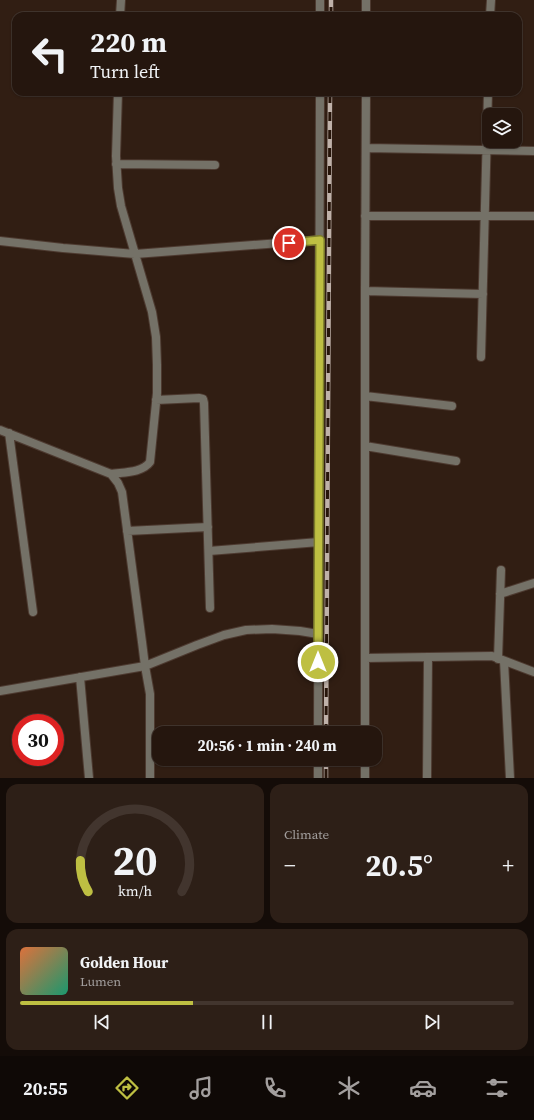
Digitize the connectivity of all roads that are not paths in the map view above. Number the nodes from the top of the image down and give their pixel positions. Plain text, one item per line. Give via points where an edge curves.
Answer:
1 (122, 0) edge
2 (320, 0) edge
3 (366, 0) edge
4 (490, 0) edge
5 (120, 12) edge
6 (320, 12) edge
7 (366, 12) edge
8 (490, 12) edge
9 (118, 96) edge
10 (320, 96) edge
11 (366, 96) edge
12 (488, 96) edge
13 (366, 148) junction
14 (487, 151) junction
15 (534, 151) edge
16 (116, 164) junction
17 (215, 165) dead end
18 (365, 216) junction
19 (485, 216) junction
20 (534, 216) edge
21 (320, 240) junction
22 (0, 241) edge
23 (135, 254) junction
24 (364, 291) junction
25 (483, 294) junction
26 (481, 357) dead end
27 (365, 396) junction
28 (156, 400) junction
29 (452, 406) dead end
30 (0, 430) edge
31 (9, 433) junction
32 (365, 446) junction
33 (456, 461) dead end
34 (111, 474) junction
35 (208, 527) junction
36 (127, 531) junction
37 (319, 542) junction
38 (208, 550) junction
39 (501, 570) dead end
40 (534, 583) edge
41 (500, 594) junction
42 (210, 608) dead end
43 (33, 612) dead end
44 (318, 634) junction
45 (428, 657) junction
46 (365, 658) junction
47 (501, 660) junction
48 (145, 666) junction
49 (534, 672) edge
50 (80, 677) junction
51 (0, 692) edge
52 (318, 726) edge
53 (365, 726) edge
54 (318, 766) edge
55 (365, 766) edge
56 (89, 778) edge
57 (150, 778) edge
58 (318, 778) edge
59 (365, 778) edge
60 (427, 778) edge
61 (510, 778) edge

1 - 5 street
2 - 6 street
3 - 7 street
4 - 8 street
9 - 16 street
10 - 21 street
11 - 13 street
12 - 14 street
13 - 14 street
13 - 18 street
14 - 15 street
14 - 19 street
16 - 17 street
16 - 23 street via 121,206
18 - 19 street
18 - 24 street
19 - 20 street
19 - 25 street
21 - 23 street
21 - 37 street
22 - 23 street
23 - 28 street via 152,312 156,337
24 - 25 street
24 - 27 street
25 - 26 street
27 - 29 street
27 - 32 street
28 - 34 street via 150,462 142,469
28 - 35 street via 203,399
30 - 31 street
31 - 34 street
31 - 43 street
32 - 33 street
32 - 46 street
34 - 36 street via 122,492
35 - 36 street
35 - 38 street
36 - 48 street
37 - 38 street
37 - 44 street
38 - 42 street
39 - 41 street
40 - 41 street
41 - 47 street
44 - 48 street via 272,629 246,630 217,637
44 - 52 street
45 - 46 street
45 - 47 street via 492,656
45 - 60 street
46 - 53 street
47 - 49 street
47 - 61 street
48 - 50 street
48 - 57 street via 150,694
50 - 51 street
50 - 56 street
54 - 58 street
55 - 59 street

